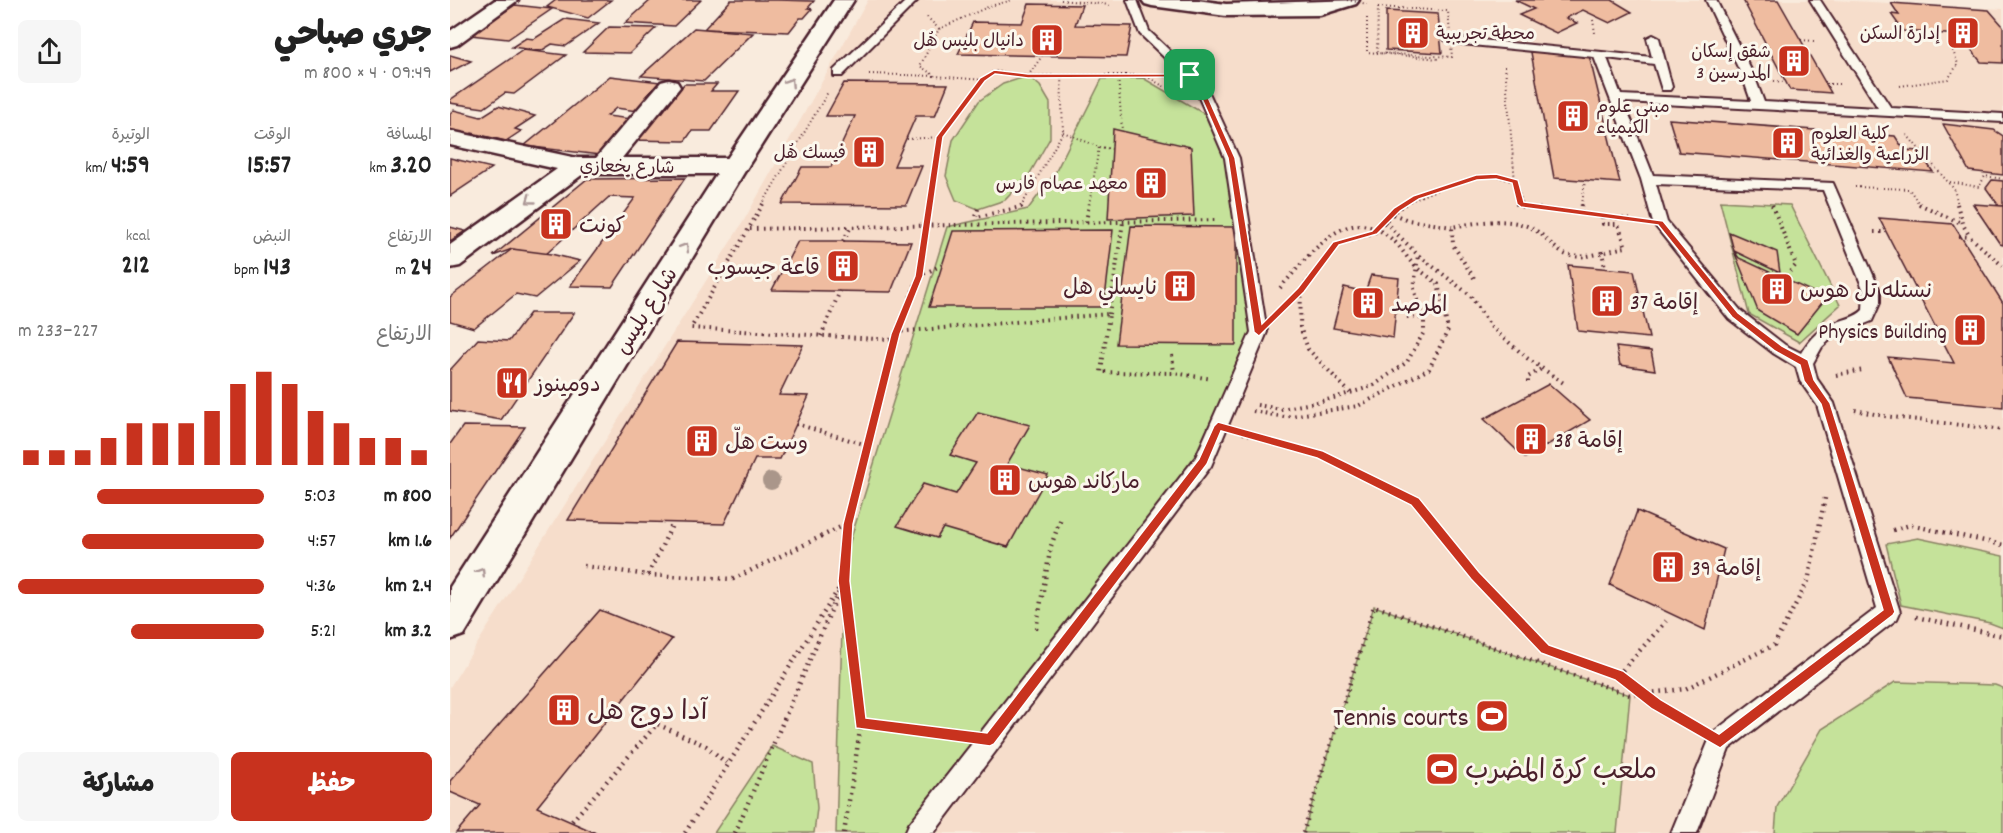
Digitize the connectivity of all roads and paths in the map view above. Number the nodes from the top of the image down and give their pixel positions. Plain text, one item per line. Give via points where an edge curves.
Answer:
1 (508, 0) edge
2 (844, 0) edge
3 (913, 0) edge
4 (1014, 0) edge
5 (1060, 0) edge
6 (1711, 0) edge
7 (1815, 0) edge
8 (1354, 1) edge
9 (1140, 2) edge
10 (1653, 38) dead end
11 (1451, 40) junction
12 (450, 41) edge
13 (1951, 46) dead end
14 (1599, 54) junction
15 (1042, 56) dead end
16 (1459, 60) dead end
17 (1659, 61) junction
18 (1494, 63) dead end
19 (838, 73) junction
20 (1061, 75) junction
21 (1118, 75) junction
22 (1190, 75) junction
23 (935, 76) junction
24 (1028, 76) junction
25 (983, 80) junction
26 (1870, 86) junction
27 (669, 87) dead end
28 (1666, 87) dead end
29 (1615, 98) junction
30 (1758, 104) junction
31 (1887, 112) junction
32 (2003, 118) edge
33 (1122, 131) dead end
34 (1063, 132) junction
35 (940, 137) junction
36 (450, 138) edge
37 (907, 139) dead end
38 (1099, 147) junction
39 (1112, 149) dead end
40 (735, 166) junction
41 (589, 167) junction
42 (2003, 178) edge
43 (1648, 179) junction
44 (1585, 180) dead end
45 (1516, 182) junction
46 (1948, 182) junction
47 (1764, 184) junction
48 (1828, 186) junction
49 (978, 209) dead end
50 (1581, 212) junction
51 (1393, 213) junction
52 (1602, 215) junction
53 (1243, 219) junction
54 (1086, 222) junction
55 (1123, 222) junction
56 (1385, 222) junction
57 (1660, 223) junction
58 (1962, 223) junction
59 (851, 227) junction
60 (926, 227) junction
61 (1376, 227) junction
62 (1452, 227) junction
63 (749, 229) junction
64 (1959, 236) dead end
65 (1970, 237) junction
66 (843, 241) dead end
67 (1336, 244) joint
68 (1602, 251) junction
69 (1418, 255) junction
70 (450, 259) edge
71 (942, 265) dead end
72 (2003, 266) edge
73 (1416, 267) junction
74 (1605, 268) dead end
75 (919, 276) junction
76 (1474, 278) dead end
77 (1784, 279) dead end
78 (1301, 290) junction
79 (840, 291) dead end
80 (1108, 314) junction
81 (1407, 317) dead end
82 (1424, 318) junction
83 (896, 332) junction
84 (1259, 332) junction
85 (821, 336) junction
86 (894, 340) junction
87 (1172, 355) dead end
88 (1804, 363) junction
89 (1543, 368) junction
90 (1174, 373) junction
91 (1528, 382) dead end
92 (1565, 384) dead end
93 (1233, 392) junction
94 (1350, 393) junction
95 (1825, 403) junction
96 (796, 424) dead end
97 (1223, 427) junction
98 (2003, 430) edge
99 (867, 445) junction
100 (1826, 494) dead end
101 (1061, 518) dead end
102 (672, 523) dead end
103 (848, 524) junction
104 (1866, 538) junction
105 (2003, 545) edge
106 (584, 566) dead end
107 (648, 575) junction
108 (844, 581) junction
109 (1889, 612) junction
110 (450, 621) edge
111 (1666, 621) dead end
112 (2003, 636) edge
113 (1035, 638) dead end
114 (1618, 675) junction
115 (1642, 694) junction
116 (861, 724) junction
117 (990, 739) junction
118 (1720, 741) junction
119 (729, 765) junction
120 (572, 821) dead end
121 (685, 833) edge
122 (735, 833) edge
123 (844, 833) edge
124 (918, 833) edge
125 (1303, 833) edge
126 (1684, 833) edge

1 - 12 street
40 -> 2 street, شارع بليس
3 - 19 lane
4 - 23 path via 990,6 939,29 920,66
5 - 9 path
6 - 30 lane
7 - 26 lane
8 - 9 street via 1320,9 1226,10
8 - 16 path via 1367,52
9 - 22 lane via 1144,32
10 - 17 lane
11 - 11 path via 1448,11 1378,7 1377,53 1452,57
11 - 14 lane
13 - 26 path via 1958,64 1948,80
14 - 17 lane
14 - 29 lane
15 - 24 path
17 - 28 lane
18 - 45 path via 1505,64
19 - 23 path
19 - 63 path
20 - 21 path
20 - 24 path
20 - 34 path
21 - 22 path
21 - 33 path
22 - 53 lane via 1199,84 1232,158
23 - 25 path
24 - 25 path via 994,72
25 - 35 path
26 - 31 lane
27 - 41 street
29 - 30 lane
29 - 43 lane
30 - 31 lane
31 - 32 lane
31 - 46 path
34 - 38 path
34 - 49 path via 1021,207 976,217
35 - 37 path
35 - 60 path
36 - 41 street, شارع بخعازي
38 - 39 path
38 - 54 path
40 - 41 street, شارع بخعازي
110 -> 40 street, شارع بليس
41 -> 70 street
42 - 46 path via 1985,176 1979,187
43 - 47 lane
43 - 57 lane
44 - 50 path
45 - 50 path via 1521,204
45 - 51 path via 1476,177 1423,195
45 - 52 path via 1516,206
46 - 58 path via 1954,189
47 - 48 lane
47 - 77 path via 1796,265
48 - 58 path via 1909,189 1920,206
48 - 88 lane via 1874,304 1865,318 1835,328 1815,342
50 - 52 path
51 - 56 path
51 - 62 path via 1408,220
52 - 57 path
52 - 68 path via 1603,224 1618,224 1626,247
53 - 55 path
53 - 84 lane
54 - 55 path
54 - 60 path
55 - 80 path
56 - 61 path
56 - 69 path
57 - 88 lane via 1735,315
58 - 65 path
59 - 60 path
59 - 63 path
59 - 66 path
60 - 75 path
61 - 67 path via 1374,232
61 - 73 path
62 - 68 path via 1486,221 1510,222 1538,232 1571,257
62 - 76 path via 1453,245
63 - 85 path via 691,328
64 - 65 path
65 - 72 path
67 - 78 path
68 - 74 path
69 - 73 path
69 - 89 path via 1470,295 1490,326
71 - 75 path
73 - 82 path via 1414,289
73 - 97 path via 1438,284 1448,330 1429,369 1358,406 1284,417 1236,407
75 - 83 path
78 - 84 path
78 - 94 path via 1300,327 1308,349
79 - 85 path
80 - 83 path
80 - 90 path via 1101,372
81 - 82 path
82 - 94 path via 1424,332 1407,362 1373,386
83 - 86 path
84 - 93 lane
85 - 86 path
86 - 99 path
87 - 90 path
88 - 95 lane via 1809,381
89 - 91 path via 1528,377
89 - 92 path
90 - 93 path
93 - 94 path via 1281,409
93 - 97 lane
95 - 98 path via 1884,416
95 - 104 lane
96 - 99 path
97 - 114 path via 1320,454 1415,502 1475,575 1545,649
97 - 117 lane via 1204,461
99 - 103 path
100 - 115 path via 1808,581 1774,645 1685,689
101 - 113 path via 1051,546
102 - 107 path
103 - 107 path via 733,579
103 - 108 path
104 - 105 path via 1910,525
104 - 109 lane
106 - 107 path
108 - 116 path
108 - 119 path
108 - 122 path
109 - 112 path
109 - 118 lane
111 - 114 path
114 - 115 path
115 - 118 path
115 - 125 path via 1630,695 1374,606
116 - 117 path
116 - 123 path
117 - 124 lane
118 - 126 lane
119 - 120 path via 706,746 657,724
119 - 121 path

